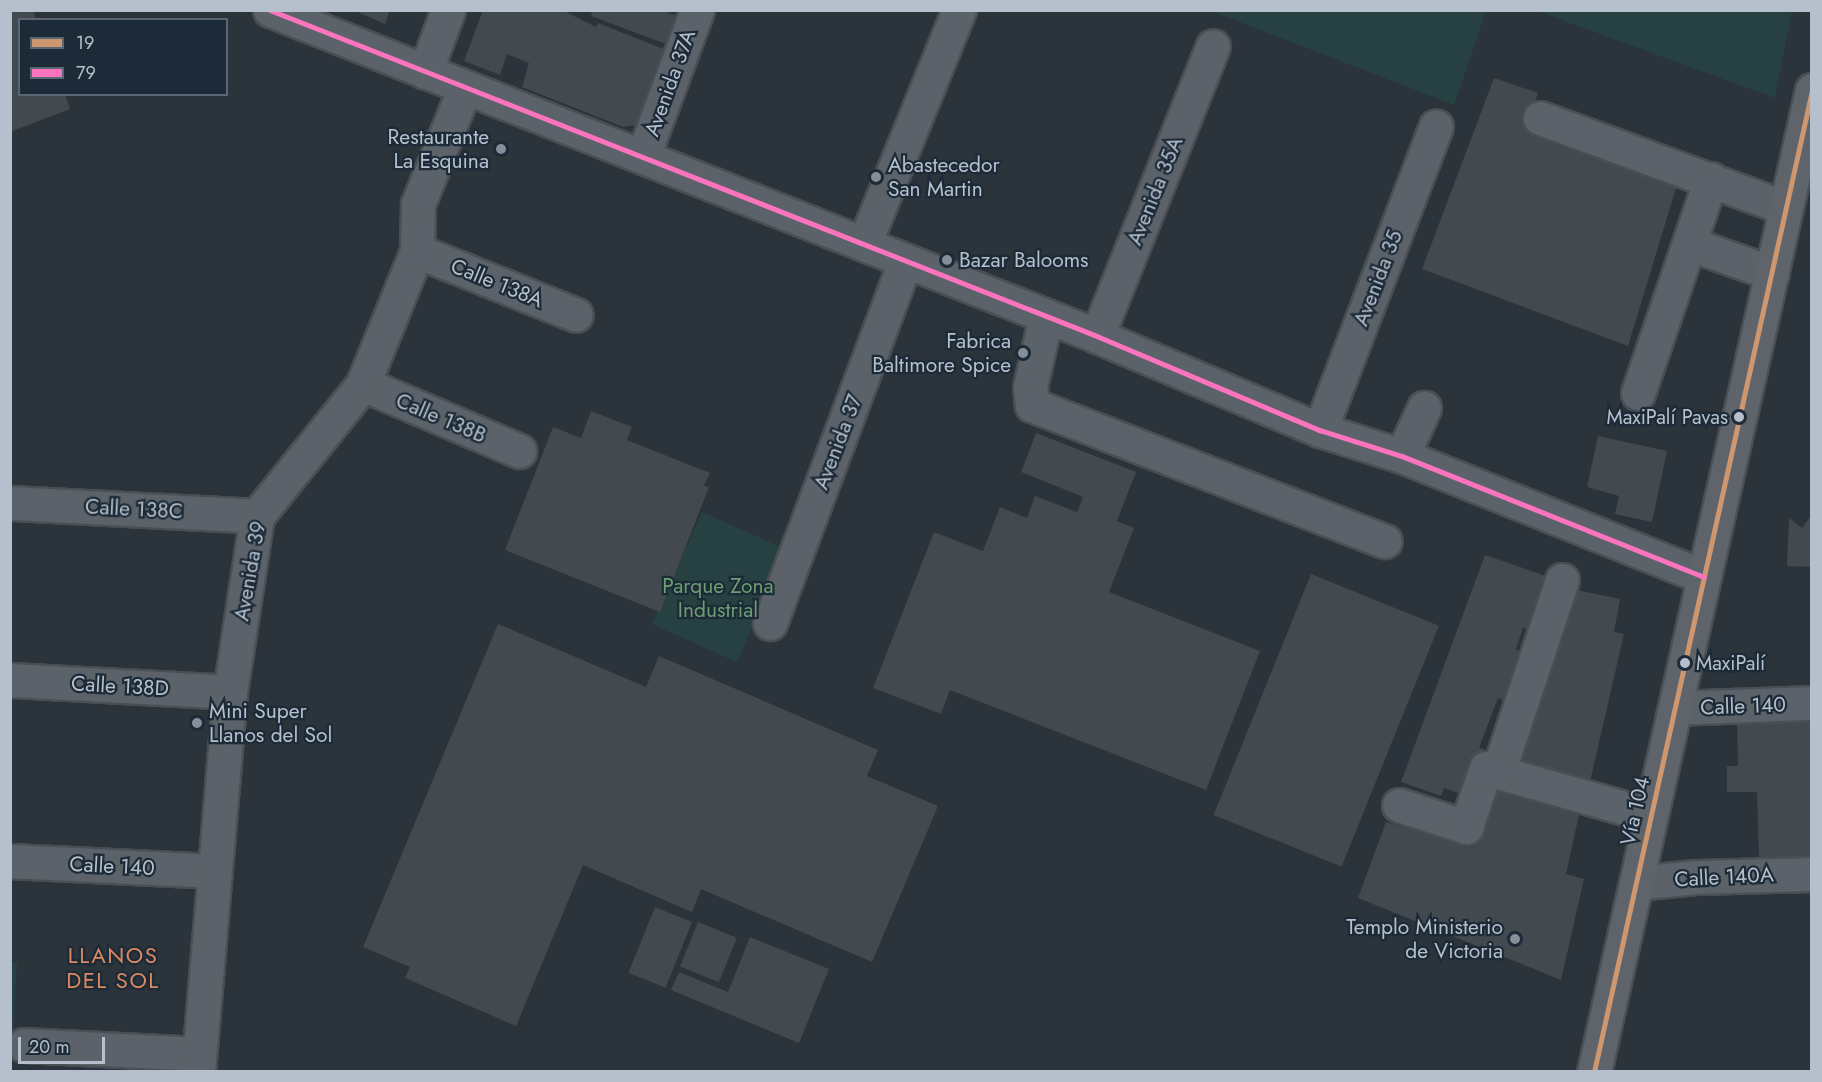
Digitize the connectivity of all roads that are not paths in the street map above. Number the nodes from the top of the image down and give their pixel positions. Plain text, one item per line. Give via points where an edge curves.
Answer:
1 (270, 10) edge
2 (448, 10) edge
3 (697, 10) edge
4 (959, 10) edge
5 (1213, 46) dead end
6 (425, 72) junction
7 (465, 87) junction
8 (1812, 90) edge
9 (1540, 118) dead end
10 (1436, 126) dead end
11 (643, 156) junction
12 (1804, 157) edge
13 (1712, 179) junction
14 (1786, 208) junction
15 (1690, 243) junction
16 (864, 244) junction
17 (417, 251) junction
18 (905, 261) junction
19 (1772, 273) junction
20 (576, 315) dead end
21 (1046, 316) junction
22 (1097, 336) junction
23 (363, 384) junction
24 (1638, 393) dead end
25 (1424, 408) dead end
26 (1320, 430) junction
27 (519, 451) dead end
28 (1402, 456) junction
29 (10, 502) edge
30 (257, 516) junction
31 (1385, 541) dead end
32 (1698, 574) junction
33 (1562, 580) dead end
34 (770, 622) dead end
35 (10, 680) edge
36 (230, 692) junction
37 (1812, 703) edge
38 (1675, 708) junction
39 (1498, 772) junction
40 (1399, 805) dead end
41 (1635, 811) junction
42 (10, 861) edge
43 (213, 871) junction
44 (1812, 874) edge
45 (1636, 883) junction
46 (24, 1045) dead end
47 (199, 1063) edge
48 (1573, 1071) edge
49 (1594, 1071) edge

1 - 6 street
2 - 6 street
3 - 11 street, Avenida 37A
4 - 16 street
5 - 22 street, Avenida 35A
6 - 7 street
7 - 11 street
7 - 17 street, Avenida 39 via 418,204
8 - 12 main road, Vía 104
9 - 13 street
10 - 26 street, Avenida 35
11 - 16 street
12 - 14 main road, Vía 104
13 - 14 street
13 - 15 street
14 - 19 main road, Vía 104
15 - 19 street
15 - 24 street
16 - 18 street
17 - 20 street, Calle 138A
17 - 23 street, Avenida 39
18 - 21 street
18 - 34 street, Avenida 37
19 - 32 main road, Vía 104
21 - 22 street
21 - 31 street via 1030,387 1032,405
22 - 26 street
23 - 27 street, Calle 138B
23 - 30 street, Avenida 39
25 - 28 street
26 - 28 street
28 - 32 street
29 - 30 street, Calle 138C
30 - 36 street, Avenida 39
32 - 38 main road, Vía 104
32 - 41 main road, Vía 104
33 - 39 street
35 - 36 street, Calle 138D
36 - 43 street, Avenida 39
37 - 38 street, Calle 140
38 - 45 main road, Vía 104
39 - 40 street via 1486,768 1466,827
39 - 41 street
41 - 48 main road, Vía 104
42 - 43 street, Calle 140
43 - 47 street, Avenida 39
44 - 45 street, Calle 140A
45 - 49 main road, Vía 104
46 - 47 street

